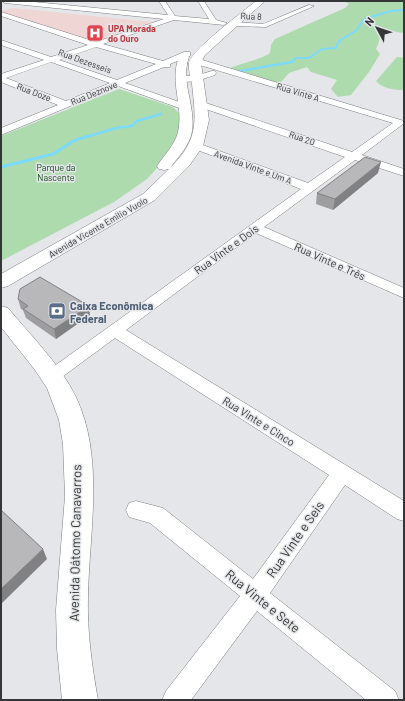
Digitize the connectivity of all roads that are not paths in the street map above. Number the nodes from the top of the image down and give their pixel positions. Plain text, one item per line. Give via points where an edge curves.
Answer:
1 (5, 1) edge
2 (162, 1) edge
3 (201, 1) edge
4 (250, 1) edge
5 (260, 1) edge
6 (22, 2) edge
7 (65, 4) edge
8 (311, 6) dead end
9 (1, 8) edge
10 (1, 14) edge
11 (173, 18) junction
12 (224, 23) junction
13 (1, 42) edge
14 (97, 45) junction
15 (52, 60) junction
16 (164, 64) junction
17 (186, 65) junction
18 (221, 69) junction
19 (1, 78) edge
20 (196, 78) junction
21 (118, 84) junction
22 (67, 104) junction
23 (200, 104) junction
24 (185, 107) junction
25 (400, 122) joint
26 (3, 130) edge
27 (196, 146) junction
28 (354, 156) junction
29 (404, 173) edge
30 (310, 188) junction
31 (255, 228) junction
32 (1, 269) edge
33 (1, 282) edge
34 (404, 293) edge
35 (1, 313) edge
36 (114, 330) junction
37 (52, 376) junction
38 (342, 473) junction
39 (136, 510) dead end
40 (404, 512) edge
41 (256, 595) junction
42 (80, 700) edge
43 (174, 700) edge
44 (386, 700) edge

1 - 6 street, Rua 8
2 - 11 street
3 - 12 street
4 - 12 main road
5 - 12 main road
6 - 7 street, Rua 8
6 - 9 street
7 - 11 street, Rua 8
8 - 12 street, Rua 8 via 264,26
10 - 14 street, Rua Vinte A
11 - 12 street, Rua 8
11 - 14 street
12 - 17 main road via 200,53
13 - 15 street, Rua Dezesseis
14 - 15 street
14 - 16 street, Rua Vinte A
15 - 19 street
15 - 21 street, Rua Dezesseis
16 - 17 street, Rua Deznove
16 - 17 street, Rua Vinte A
16 - 21 street, Rua Deznove
17 - 18 street, Rua Vinte A
17 - 20 main road, Avenida Vicente Emilio Vuolo
17 - 24 main road, Avenida Vicente Emilio Vuolo
18 - 20 street
18 - 25 street, Rua Vinte A
19 - 22 street, Rua Doze
20 - 23 main road, Avenida Vicente Emilio Vuolo
21 - 22 street, Rua Deznove
21 - 24 street, Rua Dezesseis
22 - 26 street, Rua Deznove
23 - 27 main road, Avenida Vicente Emilio Vuolo via 202,120
23 - 28 street, Rua 20
24 - 32 main road, Avenida Vicente Emilio Vuolo via 185,132 178,147 152,179 124,200
25 - 28 street, Rua Vinte e Dois
27 - 30 street, Avenida Vinte e Um A
27 - 33 main road, Avenida Vicente Emilio Vuolo via 184,163 149,197
28 - 29 street, Rua 20
28 - 30 street, Rua Vinte e Dois
30 - 31 street, Rua Vinte e Dois
31 - 34 street, Rua Vinte e Três
31 - 36 street, Rua Vinte e Dois
35 - 37 main road, Avenida Oátomo Canavarros
36 - 37 street, Rua Vinte e Dois
36 - 38 street, Rua Vinte e Cinco
37 - 42 main road, Avenida Oátomo Canavarros via 74,424 79,480 72,599
38 - 40 street, Rua Vinte e Cinco
38 - 41 street, Rua Vinte e Seis
39 - 41 street, Rua Vinte e Sete via 156,515
41 - 43 street, Rua Vinte e Seis
41 - 44 street, Rua Vinte e Sete

